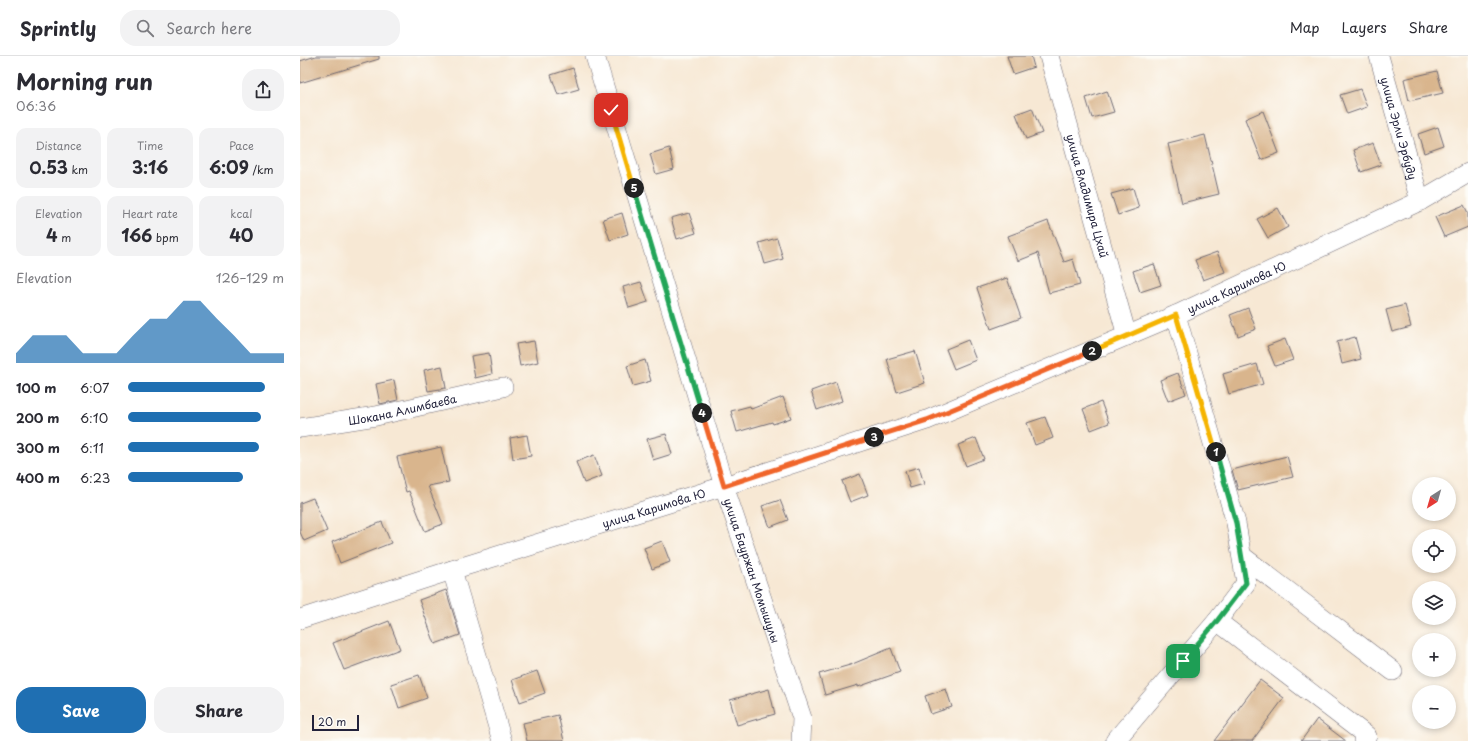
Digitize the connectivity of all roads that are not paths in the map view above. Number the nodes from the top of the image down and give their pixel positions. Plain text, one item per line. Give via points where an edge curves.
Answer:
1 (595, 56) edge
2 (1049, 56) edge
3 (1379, 56) edge
4 (1468, 173) edge
5 (1420, 201) junction
6 (1176, 315) junction
7 (1127, 336) junction
8 (503, 387) dead end
9 (300, 428) edge
10 (724, 486) junction
11 (1242, 556) junction
12 (452, 570) junction
13 (300, 619) edge
14 (1217, 621) junction
15 (1393, 671) dead end
16 (502, 741) edge
17 (801, 741) edge
18 (1114, 741) edge
19 (1364, 741) edge

1 - 10 street, улица Бауржан Момышулы
2 - 7 street, улица Владимира Цхай
3 - 5 street, улица Эрли Эрбуду
4 - 5 street, улица Каримова Ю
5 - 6 street, улица Каримова Ю
6 - 7 street, улица Каримова Ю
6 - 11 street via 1236,523
7 - 10 street, улица Каримова Ю via 927,420
8 - 9 street, Шокана Алимбаева via 376,416
10 - 12 street, улица Каримова Ю
10 - 17 street, улица Бауржан Момышулы via 802,718
11 - 14 street via 1246,583
11 - 15 street
12 - 13 street, улица Каримова Ю
12 - 16 street
14 - 18 street
14 - 19 street via 1367,736

